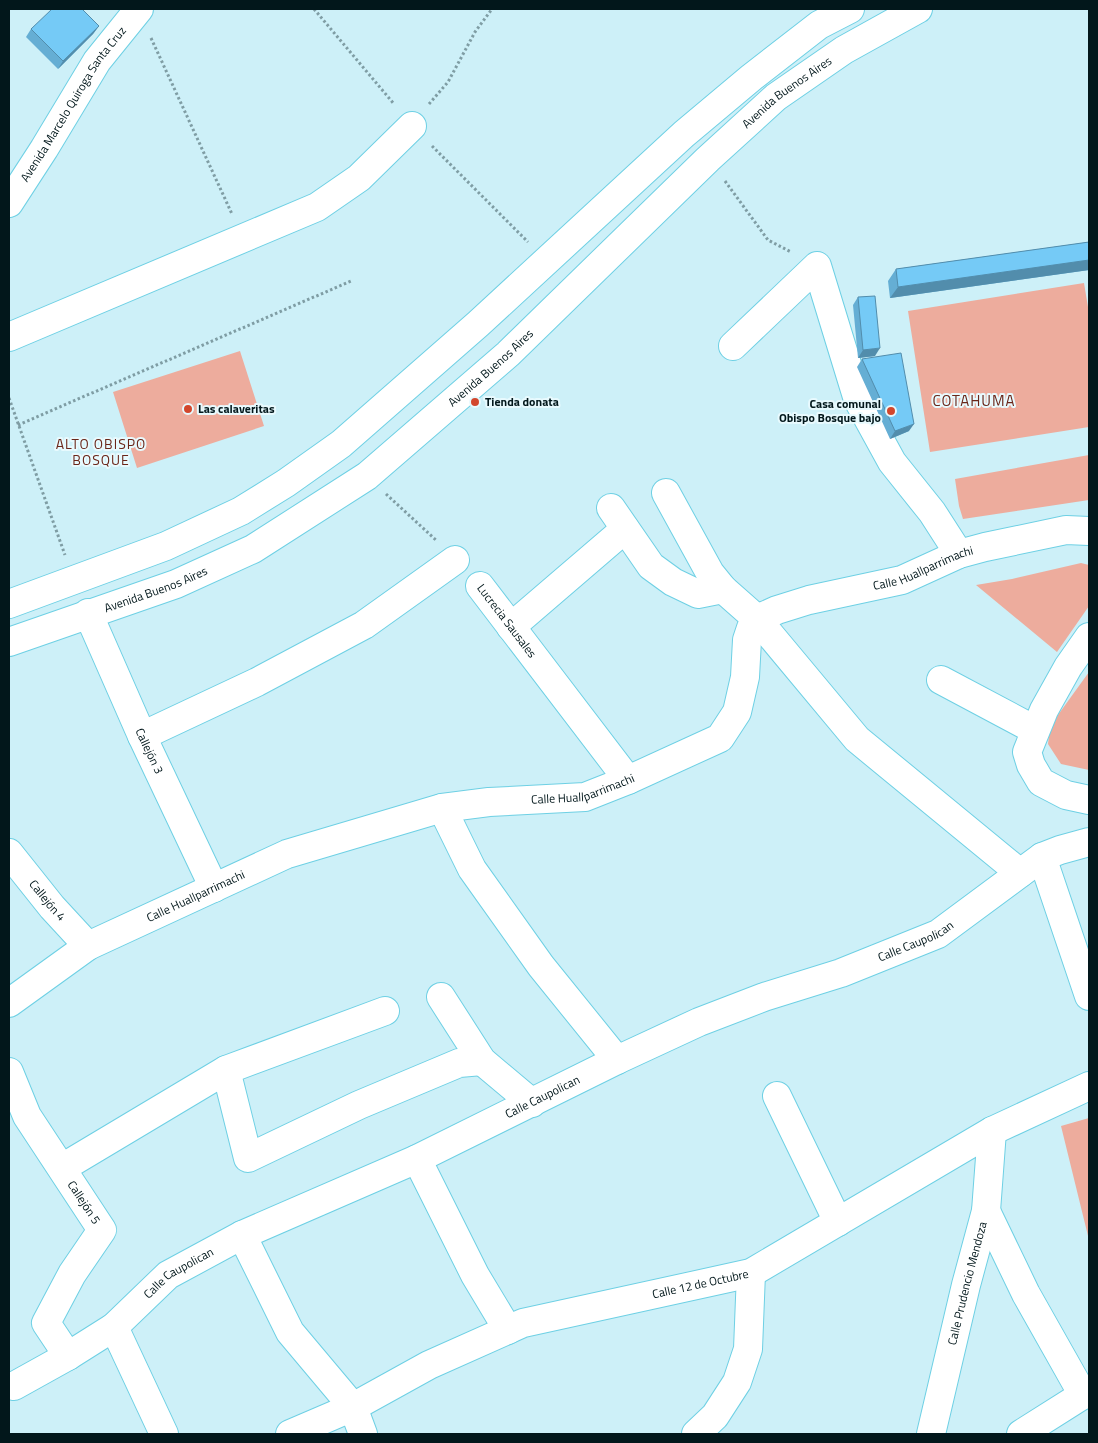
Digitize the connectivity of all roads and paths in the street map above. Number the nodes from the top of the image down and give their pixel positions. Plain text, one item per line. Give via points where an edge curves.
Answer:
1 (314, 9) edge
2 (492, 9) edge
3 (850, 9) edge
4 (918, 9) edge
5 (139, 10) edge
6 (412, 126) junction
7 (708, 159) junction
8 (9, 203) edge
9 (244, 239) junction
10 (547, 261) junction
11 (817, 266) junction
12 (350, 281) dead end
13 (9, 337) edge
14 (733, 346) dead end
15 (9, 398) edge
16 (18, 425) junction
17 (366, 476) junction
18 (666, 493) dead end
19 (1089, 531) edge
20 (958, 554) junction
21 (455, 560) joint
22 (74, 579) junction
23 (480, 586) dead end
24 (723, 589) junction
25 (9, 604) edge
26 (88, 613) junction
27 (757, 619) junction
28 (511, 627) junction
29 (1089, 637) edge
30 (9, 642) edge
31 (941, 680) dead end
32 (1035, 730) junction
33 (142, 736) junction
34 (628, 780) junction
35 (1089, 800) edge
36 (442, 808) junction
37 (1089, 842) edge
38 (9, 853) edge
39 (1042, 857) junction
40 (1020, 873) junction
41 (214, 888) junction
42 (88, 946) junction
43 (1089, 996) edge
44 (441, 997) dead end
45 (9, 1003) edge
46 (384, 1011) dead end
47 (617, 1060) junction
48 (482, 1061) junction
49 (226, 1070) junction
50 (9, 1072) edge
51 (1089, 1086) edge
52 (777, 1096) dead end
53 (532, 1103) junction
54 (992, 1131) junction
55 (417, 1159) junction
56 (62, 1168) junction
57 (986, 1211) junction
58 (838, 1222) junction
59 (242, 1235) junction
60 (751, 1273) junction
61 (114, 1327) junction
62 (508, 1330) junction
63 (68, 1356) junction
64 (14, 1386) dead end
65 (1086, 1393) edge
66 (353, 1407) junction
67 (164, 1434) edge
68 (290, 1434) edge
69 (363, 1434) edge
70 (696, 1434) edge
71 (931, 1434) edge
72 (1021, 1434) edge

1 - 6 path
2 - 6 path via 475,32 448,82
3 - 10 street via 819,25 752,77 684,134
4 - 7 street, Avenida Buenos Aires via 844,50 776,97
5 - 8 street, Avenida Marcelo Quiroga Santa Cruz via 97,61
5 - 9 path
6 - 9 street via 359,178 317,207
6 - 10 path
7 - 11 path via 768,240
7 - 17 street, Avenida Buenos Aires via 508,354
9 - 13 street
10 - 22 street via 341,444 286,483 241,511 166,546
11 - 14 street
11 - 20 street via 858,400 892,462 932,512
12 - 16 path
15 - 16 path
16 - 22 path
17 - 21 path
17 - 26 street, Avenida Buenos Aires via 253,549 176,584
18 - 24 street via 710,573
19 - 20 street, Calle Huallparrimachi via 1066,530
20 - 27 street, Calle Huallparrimachi via 902,580 809,600
21 - 33 street via 364,625 257,682
22 - 25 street
23 - 28 street, Lucrecia Sausales
24 - 27 street
24 - 28 street via 698,594 673,582 651,566 618,519
26 - 30 street, Avenida Buenos Aires
26 - 33 street, Callejón 3
27 - 34 street, Calle Huallparrimachi via 748,640 737,712 720,738
27 - 40 street via 857,739
28 - 34 street, Lucrecia Sausales
29 - 32 street via 1068,668
31 - 32 street
32 - 35 street via 1027,752 1041,782 1066,795
33 - 41 street, Callejón 3
34 - 36 street, Calle Huallparrimachi via 585,797
36 - 41 street, Calle Huallparrimachi via 287,854
36 - 47 street via 472,868 542,966
37 - 39 street, Calle Caupolican
38 - 42 street, Callejón 4
39 - 40 street, Calle Caupolican
39 - 43 street
40 - 47 street, Calle Caupolican via 938,934 699,1022
41 - 42 street, Calle Huallparrimachi
42 - 45 street, Calle Huallparrimachi
44 - 48 street
46 - 49 street
47 - 53 street, Calle Caupolican
48 - 49 street via 459,1063 359,1105 248,1158
48 - 53 street
49 - 56 street
50 - 56 street, Callejón 5 via 27,1116
51 - 54 street, Calle 12 de Octubre
52 - 58 street
53 - 55 street, Calle Caupolican
54 - 57 street, Calle Prudencio Mendoza
54 - 58 street, Calle 12 de Octubre
55 - 59 street, Calle Caupolican
55 - 62 street via 475,1274
56 - 63 street, Callejón 5 via 102,1230 72,1274 46,1323
57 - 65 street via 1026,1294
57 - 71 street, Calle Prudencio Mendoza
58 - 60 street, Calle 12 de Octubre
59 - 61 street, Calle Caupolican via 168,1275
59 - 66 street via 290,1332
60 - 62 street, Calle 12 de Octubre via 523,1323
60 - 70 street via 748,1349 737,1382 715,1416
61 - 63 street, Calle Caupolican
61 - 67 street
62 - 66 street, Calle 12 de Octubre via 429,1364
63 - 64 street, Calle Caupolican
65 - 72 street
66 - 68 street, Calle 12 de Octubre
66 - 69 street

